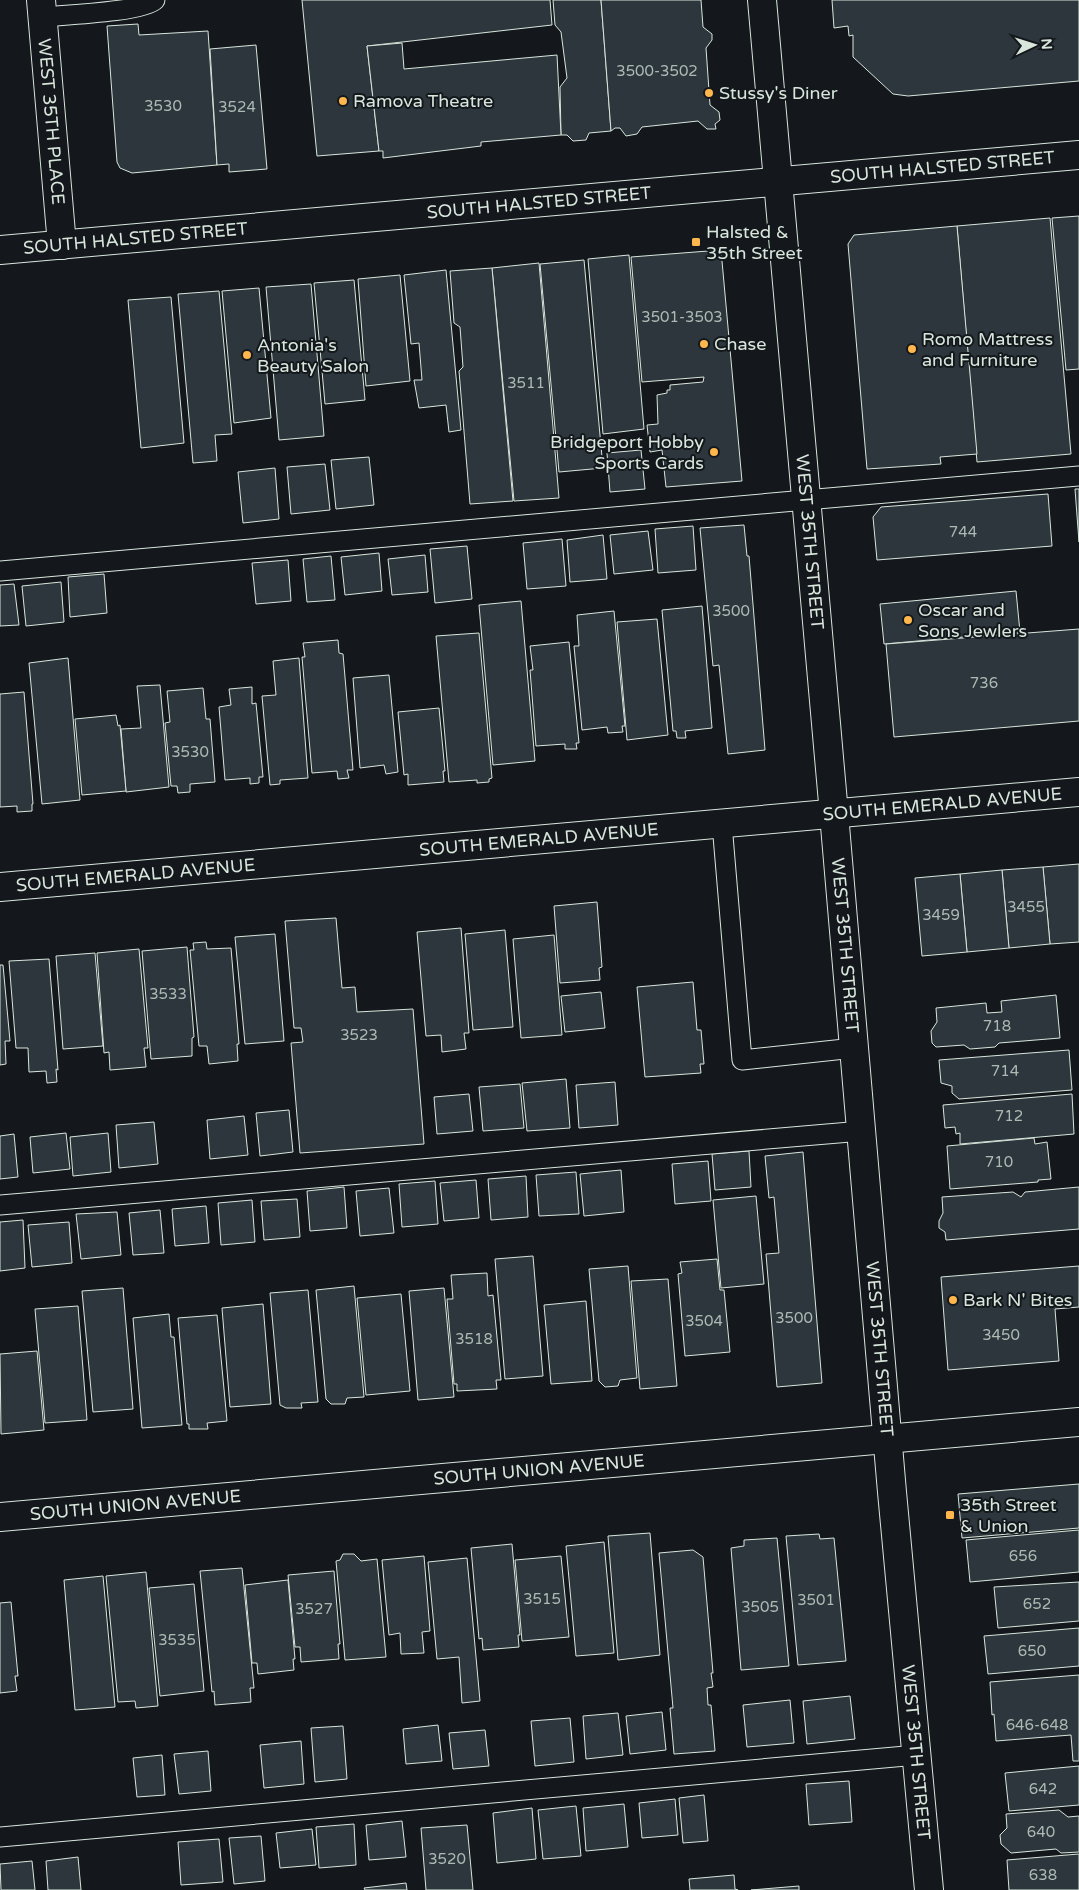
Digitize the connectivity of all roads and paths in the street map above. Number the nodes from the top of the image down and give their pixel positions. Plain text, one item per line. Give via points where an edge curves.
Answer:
1 (155, 0) edge
2 (762, 0) edge
3 (42, 9) edge
4 (1079, 155) edge
5 (779, 182) junction
6 (62, 245) junction
7 (0, 250) edge
8 (1079, 476) edge
9 (806, 500) junction
10 (0, 571) edge
11 (1079, 792) edge
12 (834, 814) junction
13 (722, 824) junction
14 (0, 887) edge
15 (854, 1048) junction
16 (862, 1131) junction
17 (0, 1204) edge
18 (1079, 1422) edge
19 (888, 1439) junction
20 (0, 1517) edge
21 (917, 1755) junction
22 (0, 1837) edge
23 (929, 1890) edge

1 - 3 lane via 134,8
2 - 5 main road, WEST 35TH STREET
3 - 6 main road, WEST 35TH PLACE
4 - 5 main road, SOUTH HALSTED STREET
5 - 6 main road, SOUTH HALSTED STREET
5 - 9 main road, WEST 35TH STREET
6 - 7 main road, SOUTH HALSTED STREET
8 - 9 lane
9 - 10 lane
9 - 12 main road, WEST 35TH STREET
11 - 12 main road, SOUTH EMERALD AVENUE
12 - 13 main road, SOUTH EMERALD AVENUE
12 - 15 main road, WEST 35TH STREET
13 - 14 main road, SOUTH EMERALD AVENUE
13 - 15 lane via 742,1060
15 - 16 main road, WEST 35TH STREET
16 - 17 lane
16 - 19 main road, WEST 35TH STREET
18 - 19 main road, SOUTH UNION AVENUE
19 - 20 main road, SOUTH UNION AVENUE
19 - 21 main road, WEST 35TH STREET
21 - 22 lane
21 - 23 main road, WEST 35TH STREET

